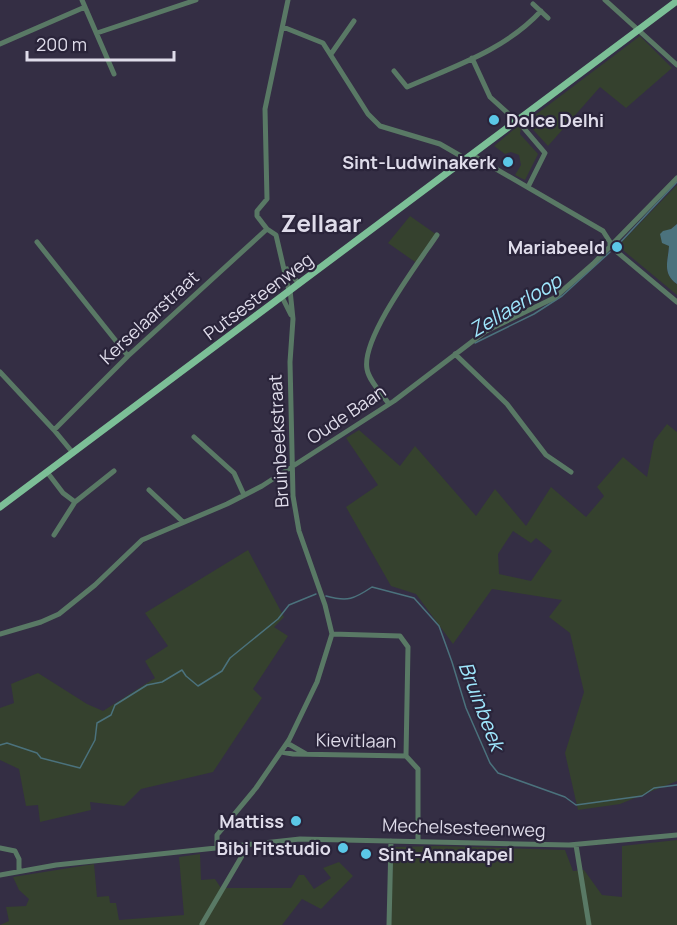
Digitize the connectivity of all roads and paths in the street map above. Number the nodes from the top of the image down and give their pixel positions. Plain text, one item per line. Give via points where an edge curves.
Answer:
1 (82, 0) edge
2 (196, 0) edge
3 (288, 0) edge
4 (605, 0) edge
5 (677, 1) edge
6 (533, 4) dead end
7 (85, 7) junction
8 (542, 11) junction
9 (548, 18) dead end
10 (354, 21) dead end
11 (283, 27) junction
12 (639, 29) junction
13 (97, 33) junction
14 (0, 44) edge
15 (331, 54) junction
16 (472, 58) junction
17 (677, 65) edge
18 (394, 71) dead end
19 (114, 74) dead end
20 (519, 124) junction
21 (469, 157) junction
22 (677, 178) edge
23 (528, 187) junction
24 (267, 229) junction
25 (437, 235) dead end
26 (37, 242) dead end
27 (610, 246) junction
28 (284, 266) junction
29 (299, 284) junction
30 (290, 291) junction
31 (282, 297) junction
32 (677, 302) edge
33 (293, 319) junction
34 (455, 354) junction
35 (128, 356) junction
36 (0, 372) edge
37 (389, 404) junction
38 (54, 430) junction
39 (194, 437) dead end
40 (73, 453) junction
41 (293, 467) junction
42 (114, 471) dead end
43 (47, 472) junction
44 (571, 472) dead end
45 (149, 490) dead end
46 (244, 495) junction
47 (75, 502) junction
48 (0, 507) edge
49 (183, 522) junction
50 (54, 535) dead end
51 (0, 634) edge
52 (332, 634) junction
53 (287, 743) junction
54 (281, 752) junction
55 (306, 754) junction
56 (406, 756) junction
57 (677, 835) edge
58 (391, 841) junction
59 (418, 842) junction
60 (249, 844) junction
61 (576, 845) junction
62 (217, 847) junction
63 (0, 848) edge
64 (19, 870) junction
65 (0, 875) edge
66 (202, 924) edge
67 (389, 925) edge
68 (589, 925) edge

1 - 7 street
2 - 13 street
3 - 11 street
4 - 12 street
5 - 12 main road, Putsesteenweg
6 - 8 street
7 - 13 street
7 - 14 street
8 - 9 street
8 - 16 street via 516,35
10 - 15 street
11 - 15 street via 320,40
11 - 24 street, Bruinbeekstraat via 266,109 267,199 256,216
12 - 17 street
12 - 20 main road, Putsesteenweg
13 - 19 street
15 - 21 street via 376,123
16 - 18 street via 407,87
16 - 20 street via 490,97
20 - 21 main road, Putsesteenweg
20 - 23 street via 545,153
21 - 23 street
21 - 29 main road, Putsesteenweg
22 - 27 street, Oude Baan
23 - 27 street via 603,231
24 - 28 street, Bruinbeekstraat via 276,235
24 - 35 street, Kerselaarstraat
25 - 37 street via 372,340 367,372
26 - 35 street
27 - 32 street
27 - 34 street, Oude Baan via 554,298 486,331
28 - 29 street
28 - 30 street, Bruinbeekstraat
29 - 30 main road, Putsesteenweg
30 - 31 main road, Putsesteenweg
30 - 33 street, Bruinbeekstraat
31 - 33 street
31 - 40 main road, Putsesteenweg
33 - 41 street, Bruinbeekstraat
34 - 37 street, Oude Baan
34 - 44 street via 507,404 546,455
35 - 38 street, Kerselaarstraat
36 - 38 street
37 - 41 street, Oude Baan
38 - 40 street
39 - 46 street via 234,473
40 - 43 main road, Putsesteenweg
41 - 46 street, Oude Baan
41 - 52 street, Bruinbeekstraat via 299,531
42 - 47 street
43 - 47 street
43 - 48 main road, Putsesteenweg
45 - 49 street
46 - 49 street, Oude Baan
47 - 50 street
49 - 51 street, Oude Baan via 142,540 59,614
52 - 53 street via 317,682
52 - 56 street via 400,636 408,647
53 - 54 street
53 - 55 street, Kievitlaan
54 - 55 street, Kievitlaan
54 - 62 street via 218,835
55 - 56 street, Kievitlaan
56 - 59 street via 418,769
57 - 61 street, Mechelsesteenweg
58 - 59 street, Mechelsesteenweg
58 - 60 street, Mechelsesteenweg via 300,839
58 - 67 street
59 - 61 street, Mechelsesteenweg
60 - 62 street, Mechelsesteenweg
60 - 66 street
61 - 68 street
62 - 64 street, Mechelsesteenweg
63 - 64 street via 15,851
64 - 65 street, Mechelsesteenweg

